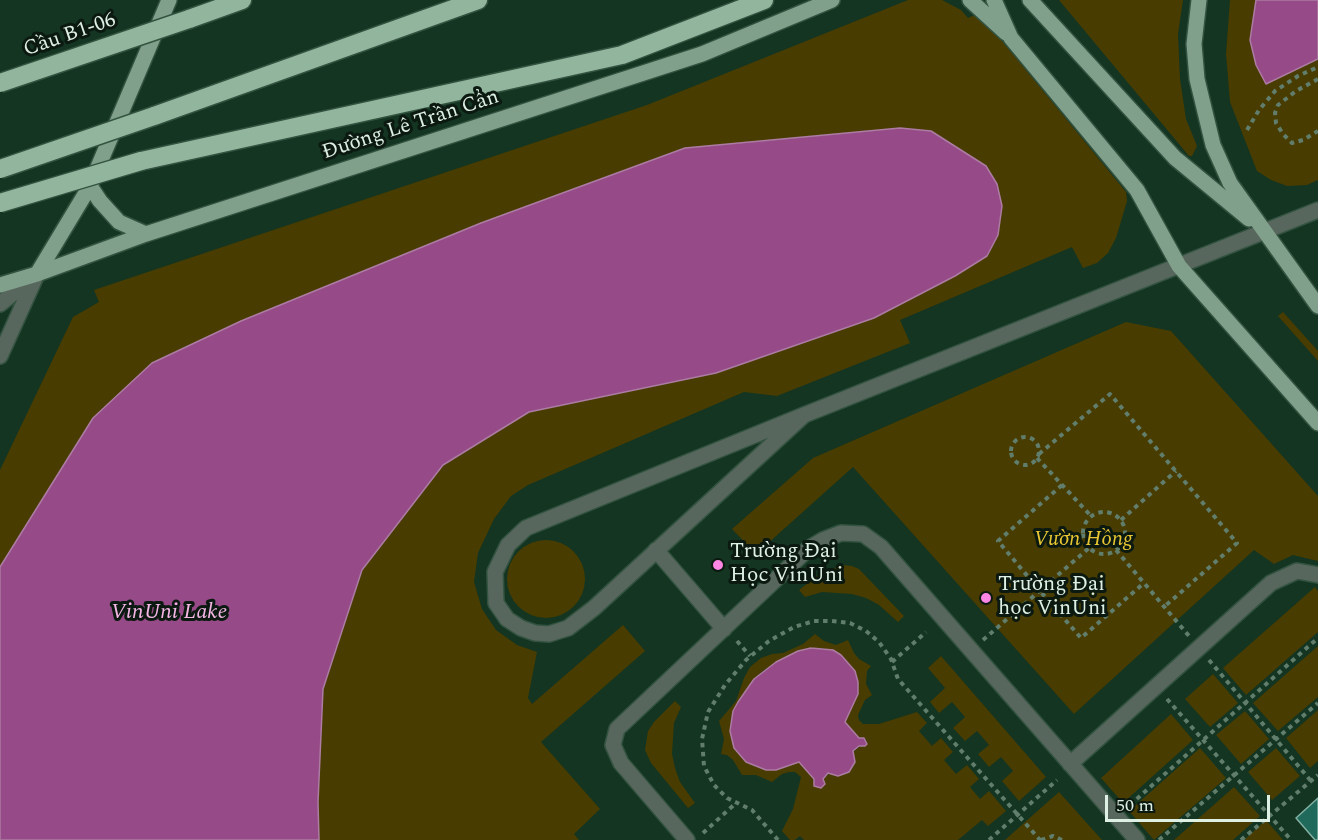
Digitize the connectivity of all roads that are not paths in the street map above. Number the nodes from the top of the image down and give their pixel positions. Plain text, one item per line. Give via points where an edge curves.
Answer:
1 (169, 0) edge
2 (242, 0) edge
3 (478, 0) edge
4 (764, 0) edge
5 (832, 0) edge
6 (970, 0) edge
7 (994, 0) edge
8 (1030, 0) edge
9 (1198, 0) edge
10 (1011, 38) junction
11 (0, 83) edge
12 (0, 169) edge
13 (90, 186) junction
14 (0, 203) edge
15 (1318, 210) edge
16 (1265, 232) junction
17 (146, 234) junction
18 (1179, 266) junction
19 (37, 274) junction
20 (0, 285) edge
21 (0, 304) edge
22 (1318, 306) edge
23 (0, 356) edge
24 (804, 416) junction
25 (1318, 423) edge
26 (656, 550) junction
27 (1318, 575) edge
28 (724, 629) junction
29 (1070, 764) junction
30 (687, 840) edge
31 (1137, 840) edge

1 - 13 main road
2 - 11 highway, Cầu B1-06, bridge
3 - 12 highway, bridge
4 - 14 highway, bridge via 622,55 141,161
5 - 17 main road, Đường Lê Trần Cẩn via 702,54
6 - 10 main road
7 - 10 main road
8 - 16 main road via 1175,158
9 - 16 main road via 1194,44 1197,79 1214,145 1230,183
10 - 18 main road via 1137,190
13 - 17 main road via 119,222
13 - 19 main road
15 - 16 street
16 - 18 street
16 - 22 main road
17 - 19 main road, Đường Lê Trần Cẩn
18 - 24 street
18 - 25 main road
19 - 20 main road, Đường Lê Trần Cẩn
19 - 21 street
19 - 23 street
24 - 26 street
24 - 26 street via 526,528 508,545 495,572 496,603 507,619 535,633 549,634 568,628
26 - 28 street
27 - 29 street via 1297,571 1271,584
28 - 29 street via 808,549 841,533 863,534 881,547
28 - 30 street via 627,717 617,729 613,745 621,763
29 - 31 street

